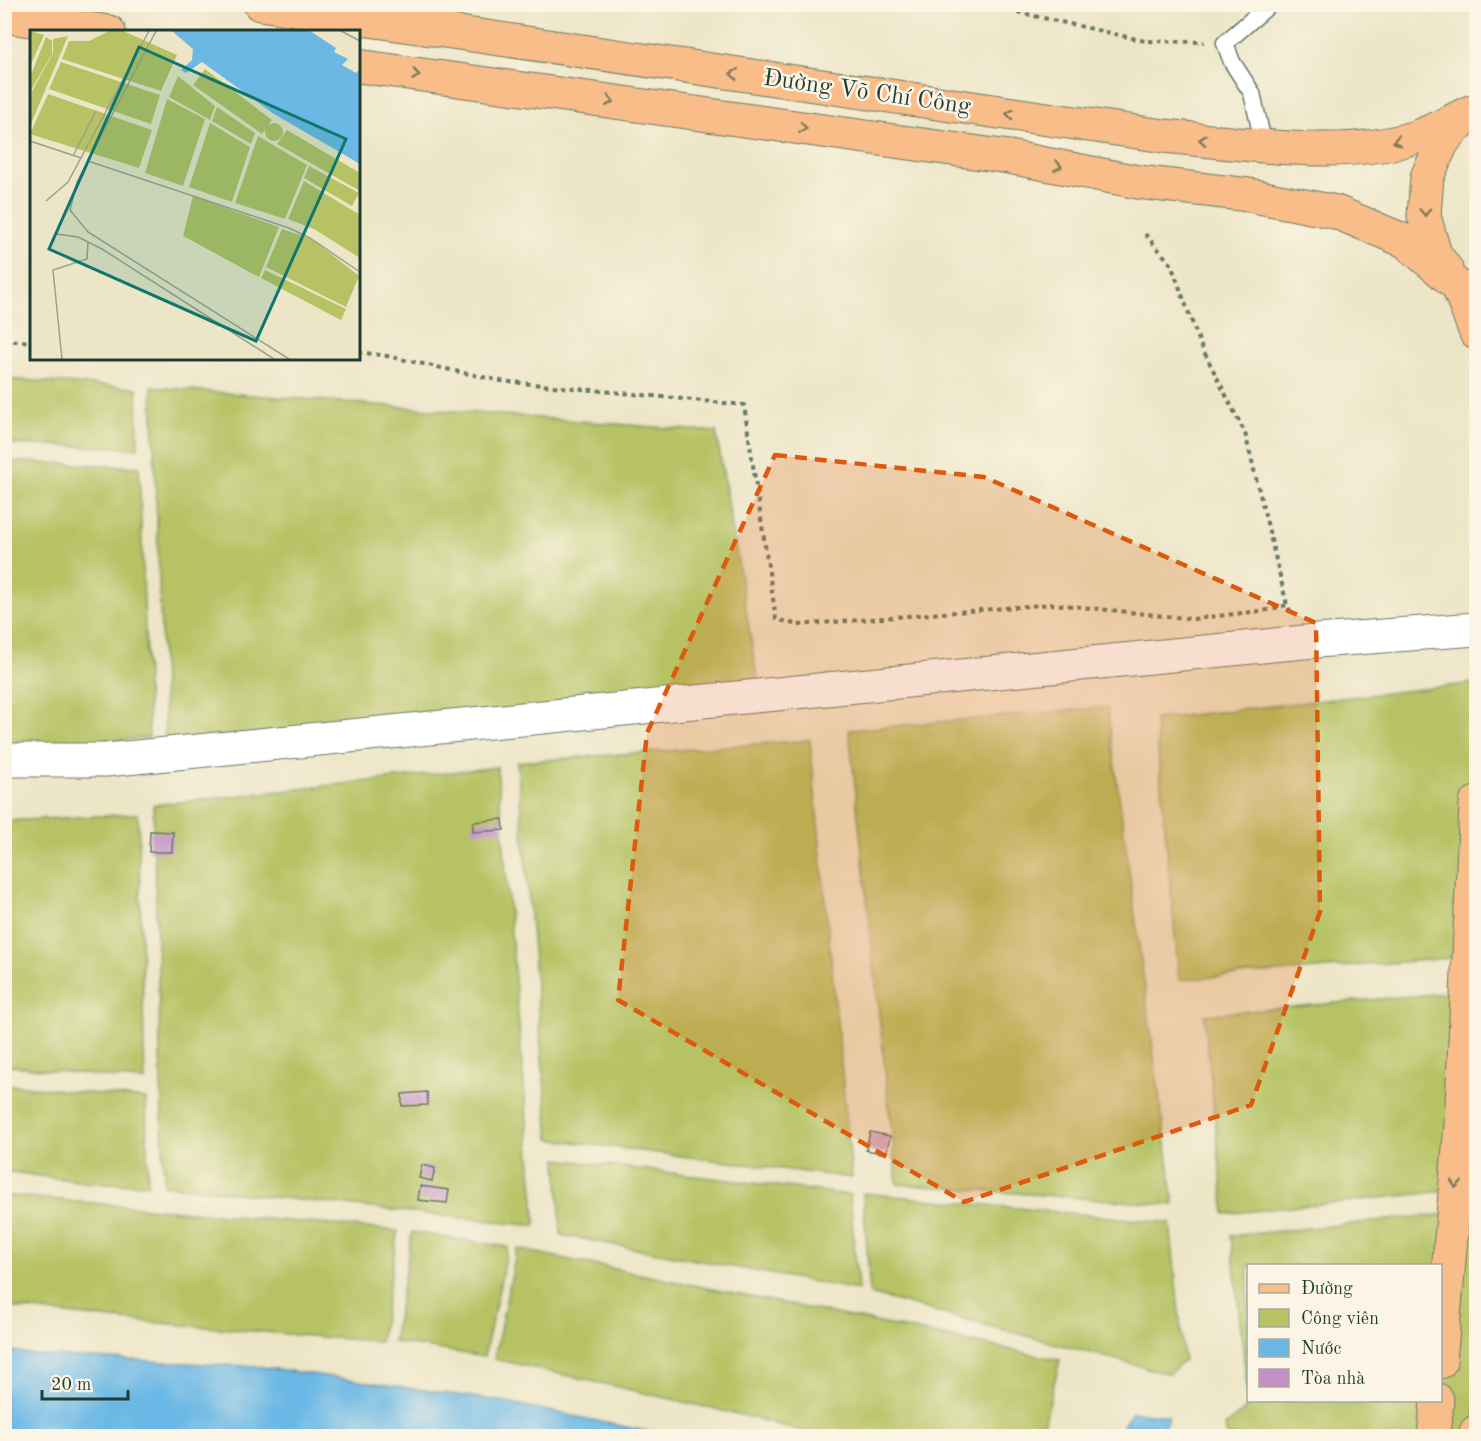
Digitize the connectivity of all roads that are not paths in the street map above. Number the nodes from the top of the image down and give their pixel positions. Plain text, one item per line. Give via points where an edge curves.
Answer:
1 (260, 4) edge
2 (1270, 4) edge
3 (4, 16) edge
4 (96, 30) edge
5 (360, 66) edge
6 (1473, 110) edge
7 (1264, 146) junction
8 (1467, 292) edge
9 (1476, 333) edge
10 (1476, 629) edge
11 (4, 760) edge
12 (1476, 803) edge
13 (1442, 1339) edge
14 (1437, 1402) edge
15 (1476, 1432) edge
16 (1434, 1437) edge
17 (1476, 1437) edge

7 -> 1 main road, Đường Võ Chí Công via 1164,136
2 - 7 lane via 1225,43 1252,93
3 - 4 main road
5 -> 8 main road, Đường Võ Chí Công via 1008,157 1138,182 1293,203 1336,212 1405,241
6 -> 7 main road, Đường Võ Chí Công via 1420,136 1381,145 1303,149
6 -> 8 main road via 1443,141 1427,177 1424,216 1435,254
8 - 9 main road, Đường Võ Chí Công
10 - 11 street via 1304,642 106,760
12 -> 13 main road via 1461,1125
14 - 16 main road
15 - 17 main road

